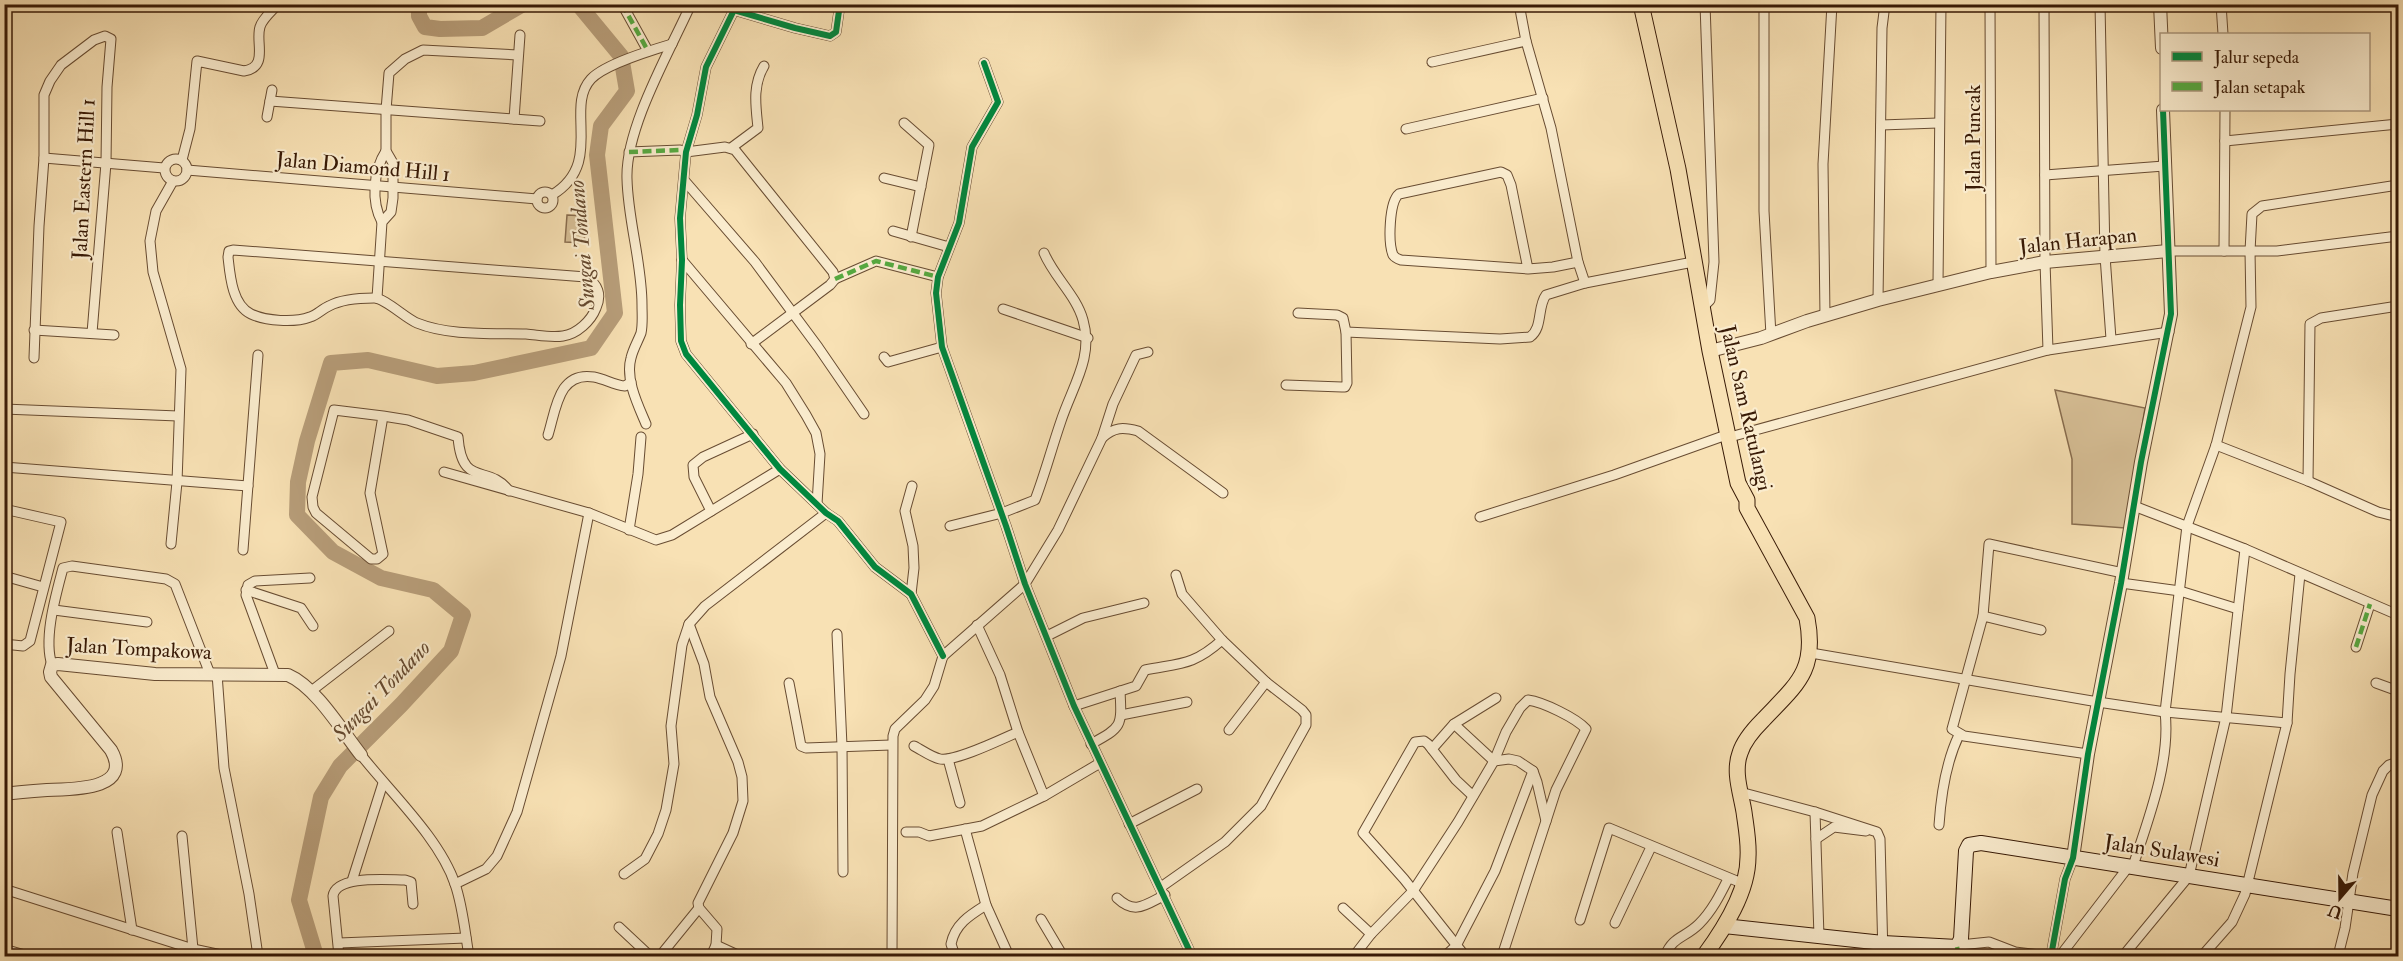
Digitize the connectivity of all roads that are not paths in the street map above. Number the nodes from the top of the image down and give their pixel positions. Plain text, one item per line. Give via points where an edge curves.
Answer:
1 (278, 4) edge
2 (622, 4) edge
3 (691, 4) edge
4 (840, 4) edge
5 (1519, 4) edge
6 (1641, 4) edge
7 (1705, 4) edge
8 (1764, 4) edge
9 (1832, 4) edge
10 (1886, 4) edge
11 (1941, 4) edge
12 (1990, 4) edge
13 (2044, 4) edge
14 (2100, 4) edge
15 (2160, 4) edge
16 (2221, 4) edge
17 (2161, 33) edge
18 (2223, 33) edge
19 (520, 35) dead end
20 (1526, 41) junction
21 (672, 44) junction
22 (648, 51) junction
23 (518, 55) junction
24 (1432, 62) dead end
25 (984, 63) dead end
26 (764, 66) dead end
27 (272, 90) dead end
28 (1543, 98) junction
29 (270, 101) junction
30 (386, 110) junction
31 (2163, 111) edge
32 (2225, 111) edge
33 (267, 117) dead end
34 (514, 119) junction
35 (540, 121) dead end
36 (904, 123) dead end
37 (1938, 123) junction
38 (2398, 124) edge
39 (1881, 125) junction
40 (1406, 129) dead end
41 (2225, 141) junction
42 (731, 148) junction
43 (386, 151) junction
44 (628, 152) junction
45 (686, 152) junction
46 (44, 158) junction
47 (182, 160) junction
48 (106, 163) junction
49 (2164, 166) junction
50 (164, 168) junction
51 (187, 170) junction
52 (2103, 170) junction
53 (2045, 175) junction
54 (884, 178) dead end
55 (684, 180) junction
56 (173, 181) junction
57 (2398, 185) edge
58 (376, 186) junction
59 (921, 187) junction
60 (393, 188) junction
61 (382, 222) junction
62 (893, 231) dead end
63 (2398, 236) edge
64 (911, 237) junction
65 (948, 247) junction
66 (2168, 251) junction
67 (2224, 251) junction
68 (2250, 251) junction
69 (1044, 253) dead end
70 (2105, 256) junction
71 (379, 260) junction
72 (682, 260) junction
73 (1578, 262) junction
74 (1694, 262) junction
75 (2045, 262) junction
76 (1528, 269) junction
77 (1991, 272) junction
78 (938, 277) junction
79 (835, 279) junction
80 (1585, 283) junction
81 (1938, 284) junction
82 (377, 298) junction
83 (1878, 300) junction
84 (2398, 306) edge
85 (1702, 308) junction
86 (1003, 309) dead end
87 (794, 312) junction
88 (1298, 313) dead end
89 (1825, 316) junction
90 (34, 330) junction
91 (1346, 332) junction
92 (2169, 332) junction
93 (92, 333) junction
94 (114, 335) dead end
95 (1771, 335) junction
96 (1088, 338) junction
97 (2111, 339) junction
98 (752, 344) junction
99 (942, 347) junction
100 (2048, 350) junction
101 (1710, 351) junction
102 (1148, 352) dead end
103 (258, 355) dead end
104 (884, 357) dead end
105 (34, 358) dead end
106 (631, 382) junction
107 (1286, 385) dead end
108 (4, 409) edge
109 (864, 414) dead end
110 (178, 416) junction
111 (383, 416) junction
112 (646, 424) dead end
113 (753, 434) junction
114 (548, 435) dead end
115 (1730, 435) junction
116 (641, 437) dead end
117 (1102, 438) junction
118 (2216, 445) junction
119 (4, 467) edge
120 (780, 469) junction
121 (444, 472) dead end
122 (2308, 481) junction
123 (177, 482) junction
124 (248, 486) junction
125 (912, 486) dead end
126 (509, 490) junction
127 (1223, 493) dead end
128 (817, 504) junction
129 (2134, 506) junction
130 (4, 509) edge
131 (711, 511) junction
132 (589, 513) junction
133 (826, 513) junction
134 (1002, 513) junction
135 (1480, 517) dead end
136 (2398, 517) edge
137 (950, 526) dead end
138 (2187, 526) junction
139 (629, 530) junction
140 (171, 544) dead end
141 (2245, 549) junction
142 (243, 550) dead end
143 (2300, 574) junction
144 (1176, 575) dead end
145 (4, 576) edge
146 (310, 578) dead end
147 (2122, 578) junction
148 (1025, 584) junction
149 (43, 587) junction
150 (246, 590) junction
151 (2180, 591) junction
152 (911, 594) junction
153 (1144, 603) dead end
154 (2370, 604) junction
155 (2238, 609) junction
156 (54, 610) junction
157 (2398, 615) edge
158 (1983, 616) junction
159 (147, 622) dead end
160 (689, 624) junction
161 (977, 625) junction
162 (313, 626) dead end
163 (2041, 630) dead end
164 (389, 631) dead end
165 (837, 634) dead end
166 (1047, 636) junction
167 (1222, 640) junction
168 (4, 644) edge
169 (2356, 647) dead end
170 (1811, 653) junction
171 (943, 656) junction
172 (52, 665) junction
173 (214, 674) junction
174 (275, 674) junction
175 (1966, 679) junction
176 (1266, 682) junction
177 (789, 683) dead end
178 (2376, 683) dead end
179 (1120, 691) junction
180 (2398, 691) edge
181 (310, 692) junction
182 (1496, 698) dead end
183 (1187, 702) dead end
184 (2098, 702) junction
185 (1074, 706) junction
186 (2165, 712) junction
187 (1121, 715) junction
188 (2226, 717) junction
189 (2287, 723) junction
190 (1454, 724) junction
191 (1229, 730) dead end
192 (1018, 732) junction
193 (1959, 735) junction
194 (1091, 744) junction
195 (891, 745) junction
196 (842, 746) junction
197 (914, 746) dead end
198 (1432, 749) junction
199 (2088, 754) junction
200 (361, 755) joint
201 (948, 759) junction
202 (1494, 761) junction
203 (2398, 762) edge
204 (1101, 763) junction
205 (1533, 771) junction
206 (383, 783) junction
207 (1197, 789) dead end
208 (1740, 792) junction
209 (4, 794) edge
210 (1044, 796) junction
211 (1473, 796) junction
212 (960, 803) dead end
213 (1815, 812) junction
214 (1546, 821) junction
215 (1129, 824) junction
216 (1939, 825) dead end
217 (965, 829) junction
218 (1874, 830) junction
219 (117, 832) dead end
220 (906, 832) dead end
221 (182, 836) dead end
222 (1816, 839) junction
223 (1651, 847) junction
224 (2073, 858) junction
225 (2131, 866) junction
226 (843, 872) dead end
227 (624, 874) dead end
228 (2189, 876) junction
229 (1728, 879) junction
230 (352, 881) junction
231 (455, 884) junction
232 (1744, 884) junction
233 (2247, 886) junction
234 (4, 889) edge
235 (1163, 891) junction
236 (1413, 891) junction
237 (1117, 898) dead end
238 (2349, 900) junction
239 (413, 904) dead end
240 (986, 905) junction
241 (699, 908) junction
242 (1343, 908) dead end
243 (2398, 909) edge
244 (1041, 919) dead end
245 (1580, 920) dead end
246 (1615, 923) dead end
247 (1724, 926) junction
248 (619, 927) dead end
249 (132, 930) junction
250 (1371, 934) junction
251 (1819, 937) junction
252 (466, 938) junction
253 (339, 943) junction
254 (716, 945) junction
255 (1456, 946) junction
256 (4, 949) edge
257 (1883, 950) edge
258 (1959, 950) edge
259 (192, 953) edge
260 (28, 957) edge
261 (225, 957) edge
262 (258, 957) edge
263 (339, 957) edge
264 (469, 957) edge
265 (650, 957) edge
266 (660, 957) edge
267 (711, 957) edge
268 (741, 957) edge
269 (892, 957) edge
270 (955, 957) edge
271 (1009, 957) edge
272 (1063, 957) edge
273 (1192, 957) edge
274 (1354, 957) edge
275 (1445, 957) edge
276 (1465, 957) edge
277 (1502, 957) edge
278 (1665, 957) edge
279 (1704, 957) edge
280 (2049, 957) edge
281 (2060, 957) edge
282 (2123, 957) edge
283 (2202, 957) edge
284 (2338, 957) edge

1 - 47 street via 260,25 259,59 252,69 197,61 190,129
2 - 22 street
3 - 21 street
4 - 45 street via 836,32 830,36 734,10 706,67
5 - 20 street
6 - 74 highway, Jalan Sam Ratulangi via 1678,169
7 - 85 street via 1714,262 1710,300
8 - 95 street via 1764,211
9 - 89 street via 1824,164
10 - 39 street via 1882,28
11 - 37 street
12 - 77 street, Jalan Puncak
13 - 53 street
14 - 52 street
15 - 17 street
16 - 18 street
19 - 23 street
20 - 24 street
20 - 28 street
21 - 22 street
21 - 44 street
22 - 60 street, Jalan Diamond Hill 1 via 591,79 584,92 577,168 564,188 552,195 543,191 537,199
23 - 30 street via 417,52 388,74
23 - 34 street
25 - 65 street via 998,102 972,147 959,223
26 - 42 street via 755,98 758,128
27 - 29 street
28 - 40 street
28 - 73 street
29 - 30 street
29 - 33 street
30 - 34 street
30 - 43 street
31 - 49 street
32 - 41 street
34 - 35 street
36 - 59 street via 929,145
37 - 39 street
37 - 81 street
38 - 41 street
39 - 83 street
41 - 67 street
42 - 45 street
42 - 79 street via 785,210
43 - 58 street via 378,167
43 - 60 street via 393,163
44 - 45 street
44 - 106 street via 629,205 642,294 641,331 631,358
45 - 55 street
46 - 48 street
46 - 48 street, Jalan Eastern Hill 1 via 46,88 61,65 107,36 112,44
46 - 90 street
47 - 50 street via 172,159
47 - 51 street
48 - 50 street
48 - 93 street, Jalan Eastern Hill 1
49 - 52 street
49 - 66 street
50 - 56 street
51 - 56 street via 184,178
51 - 58 street, Jalan Diamond Hill 1
52 - 53 street
52 - 70 street
53 - 75 street
54 - 59 street
55 - 72 street via 680,218
55 - 87 street
56 - 110 street via 156,211 150,241 153,272 181,369
57 - 68 street via 2262,206 2252,214
58 - 60 street, Jalan Diamond Hill 1
58 - 61 street via 376,211
59 - 64 street
60 - 61 street via 391,212
61 - 71 street
62 - 64 street
63 - 68 street, Jalan Harapan
64 - 65 street
65 - 78 street
66 - 67 street, Jalan Harapan
66 - 70 street, Jalan Harapan
66 - 92 street via 2172,298
67 - 68 street, Jalan Harapan
68 - 118 street via 2251,307
69 - 96 street via 1083,318
70 - 75 street, Jalan Harapan
70 - 97 street
71 - 82 street
71 - 82 street via 231,250 228,256 239,301 255,315 302,319 341,301
71 - 82 street via 568,275 595,282 599,291 592,317 564,336 474,332 423,325
72 - 98 street
72 - 113 street via 681,341 686,354
73 - 76 street
73 - 80 street
74 - 80 street
74 - 85 highway, Jalan Sam Ratulangi
75 - 77 street, Jalan Harapan
75 - 100 street
76 - 76 street via 1511,185 1501,172 1399,194 1392,202 1396,258
77 - 81 street, Jalan Harapan
78 - 79 street via 876,261
78 - 99 street
79 - 87 street
80 - 91 street via 1546,295 1541,302 1536,332 1530,338
81 - 83 street, Jalan Harapan
83 - 89 street, Jalan Harapan
84 - 122 street via 2321,318 2310,324
85 - 101 highway, Jalan Sam Ratulangi
86 - 96 street
87 - 98 street
87 - 109 street
88 - 91 street via 1338,315 1344,320
89 - 95 street, Jalan Harapan
90 - 93 street
90 - 105 street
91 - 107 street via 1345,387
92 - 97 street
92 - 129 street
93 - 94 street
95 - 101 street, Jalan Harapan
96 - 134 street via 1081,372 1035,500
97 - 100 street
98 - 128 street via 786,383 816,433 820,454
99 - 104 street via 888,362
99 - 134 street
100 - 115 street
101 - 115 highway, Jalan Sam Ratulangi
102 - 117 street via 1136,355
103 - 124 street
106 - 112 street
106 - 114 street via 625,386 586,376 571,380 564,387
108 - 110 street
110 - 123 street
111 - 111 street via 370,493 382,554 371,559 316,513 312,497 334,410
111 - 126 street via 458,437 464,465 503,482
113 - 120 street
113 - 131 street via 693,465 694,477
115 - 135 street
115 - 170 highway, Jalan Sam Ratulangi via 1738,483 1747,508 1807,618
116 - 139 street
117 - 127 street via 1116,429 1138,431
117 - 148 street via 1058,530
118 - 122 street
118 - 138 street
119 - 123 street
120 - 128 street
120 - 131 street
121 - 126 street
122 - 136 street
123 - 124 street
123 - 140 street
124 - 142 street
125 - 152 street via 905,512 914,546
126 - 132 street
128 - 133 street
129 - 138 street
129 - 147 street
130 - 149 street via 61,522
131 - 139 street via 664,539
132 - 139 street
132 - 231 street via 561,656 517,812 497,856 486,869
133 - 152 street via 845,529 875,567
133 - 160 street via 705,606
134 - 137 street
134 - 148 street
138 - 141 street
138 - 151 street
141 - 143 street
141 - 155 street
143 - 154 street
143 - 189 street
144 - 167 street via 1186,600
145 - 149 street
146 - 150 street via 255,581
147 - 151 street
147 - 158 street via 1989,544
147 - 184 street
148 - 161 street
148 - 166 street
149 - 168 street via 28,644
150 - 162 street via 301,608
150 - 174 street
151 - 155 street
151 - 186 street
152 - 171 street
153 - 166 street via 1083,618
154 - 157 street
154 - 169 street
155 - 188 street
156 - 159 street
156 - 172 street via 48,642
156 - 173 street via 67,566 169,580 178,588 193,633
158 - 163 street
158 - 175 street
160 - 227 street via 675,692 671,726 674,764 666,810 645,859
160 - 241 street via 704,664 712,705 738,762 743,801 733,833 699,899
161 - 171 street
161 - 192 street via 1000,675
164 - 181 street
165 - 196 street
166 - 185 street
167 - 176 street
167 - 179 street via 1192,662 1144,670 1136,686
170 - 175 street
170 - 208 highway via 1798,681 1746,740 1737,771
171 - 195 street via 934,686 895,729
172 - 173 street, Jalan Tompakowa via 155,674
172 - 209 street, Jalan Tompakowa via 50,674 54,682 112,753 113,774 93,787
173 - 174 street, Jalan Tompakowa
173 - 262 street via 224,768
174 - 181 street, Jalan Tompakowa via 292,677
175 - 184 street
175 - 193 street via 1952,726
176 - 191 street
176 - 235 street via 1306,715 1302,737 1261,806 1245,824
177 - 196 street via 801,746
178 - 180 street
179 - 185 street
179 - 187 street
181 - 200 street, Jalan Tompakowa
182 - 190 street
183 - 187 street
184 - 186 street
184 - 199 street
185 - 194 street
186 - 188 street
186 - 225 street via 2164,757
187 - 194 street via 1113,732
188 - 189 street
188 - 228 street
189 - 233 street
190 - 198 street
190 - 202 street
192 - 201 street
192 - 210 street
193 - 199 street
193 - 216 street via 1940,806
194 - 204 street
195 - 196 street
195 - 269 street
196 - 226 street
197 - 201 street
198 - 211 street
198 - 236 street via 1424,741 1415,742 1363,833
199 - 224 street
200 - 206 street
201 - 212 street
202 - 205 street via 1518,761
202 - 211 street
202 - 214 street via 1506,732 1528,700 1548,706 1584,727 1586,733 1561,779
203 - 238 street via 2383,771 2372,795
204 - 210 street
204 - 215 street
205 - 214 street
205 - 255 street via 1495,871
206 - 230 street
206 - 231 street via 436,846
207 - 215 street
208 - 213 street
208 - 232 highway via 1749,857
210 - 217 street via 982,826
211 - 236 street
213 - 218 street
213 - 222 street
214 - 277 street
215 - 235 street
217 - 220 street via 929,836
217 - 240 street
218 - 222 street via 1834,827
218 - 257 street via 1880,839
219 - 249 street
221 - 259 street
222 - 251 street
223 - 229 street
223 - 245 street via 1609,828
223 - 246 street
224 - 225 main road, Jalan Sulawesi
224 - 258 main road, Jalan Sulawesi via 1981,843 1969,845
224 - 280 street
225 - 228 main road, Jalan Sulawesi
225 - 281 street
228 - 233 main road, Jalan Sulawesi
228 - 282 street
229 - 232 street
229 - 278 street via 1707,915 1671,943
230 - 239 street via 408,881
230 - 253 street via 333,892
231 - 252 street
232 - 247 highway
233 - 238 main road, Jalan Sulawesi
233 - 283 street via 2232,922
234 - 249 street
235 - 237 street via 1136,908
235 - 273 street
236 - 250 street
236 - 255 street
238 - 243 main road, Jalan Sulawesi
238 - 284 street
240 - 270 street via 958,927 951,944
240 - 271 street
241 - 254 street via 717,929
241 - 266 street
242 - 250 street
244 - 272 street
247 - 251 main road
247 - 279 highway
248 - 265 street
249 - 259 street
250 - 274 street
251 - 257 main road
252 - 253 street
252 - 264 street
253 - 263 street
254 - 267 street
254 - 268 street
255 - 275 street
255 - 276 street
256 - 260 street
257 - 258 main road
258 - 280 street via 1989,942 2015,952
259 - 261 street

